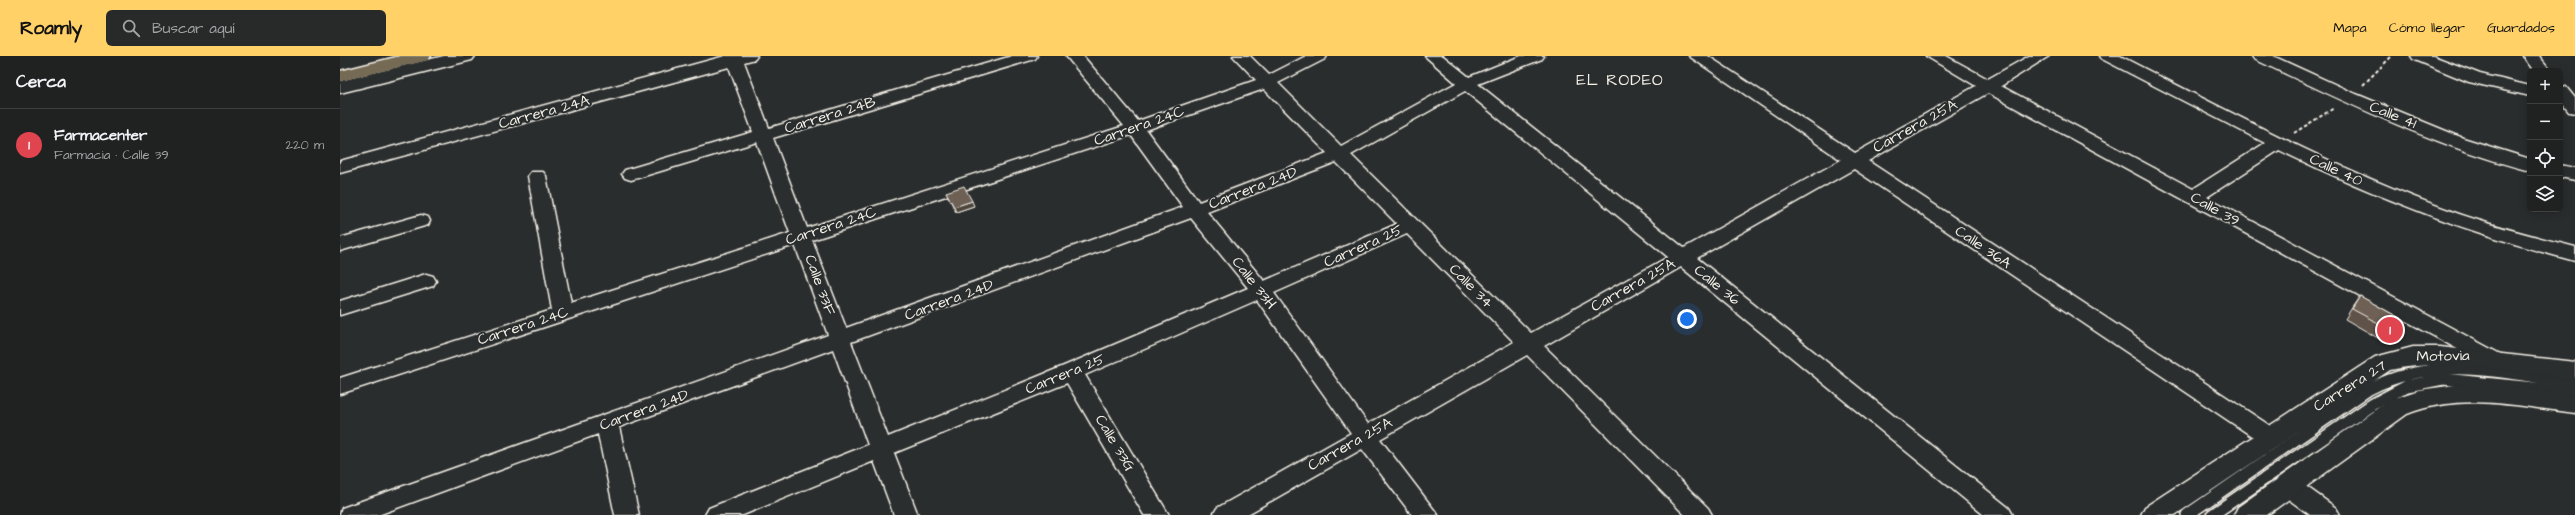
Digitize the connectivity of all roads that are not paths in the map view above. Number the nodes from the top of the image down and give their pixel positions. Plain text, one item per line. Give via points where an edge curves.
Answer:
1 (422, 56) edge
2 (466, 56) edge
3 (1029, 56) edge
4 (1074, 56) edge
5 (1241, 56) edge
6 (1319, 56) edge
7 (1433, 56) edge
8 (1536, 56) edge
9 (1697, 56) edge
10 (1934, 56) edge
11 (2041, 56) edge
12 (2108, 56) edge
13 (2260, 56) edge
14 (2419, 56) edge
15 (2531, 56) edge
16 (739, 57) edge
17 (2541, 68) edge
18 (340, 76) edge
19 (1267, 82) junction
20 (1467, 83) junction
21 (1987, 85) junction
22 (340, 87) edge
23 (2527, 90) edge
24 (1135, 128) junction
25 (763, 135) junction
26 (2279, 142) junction
27 (1340, 154) junction
28 (1854, 161) junction
29 (2527, 164) edge
30 (340, 168) edge
31 (2563, 172) edge
32 (631, 174) dead end
33 (2575, 174) edge
34 (537, 176) dead end
35 (2193, 198) junction
36 (1195, 210) junction
37 (421, 221) dead end
38 (1410, 225) junction
39 (801, 236) junction
40 (340, 246) edge
41 (2575, 254) edge
42 (1682, 257) junction
43 (426, 281) dead end
44 (1262, 291) junction
45 (340, 308) edge
46 (563, 313) junction
47 (840, 339) junction
48 (1528, 344) junction
49 (2496, 362) junction
50 (2575, 371) edge
51 (1072, 372) junction
52 (2575, 383) edge
53 (340, 386) edge
54 (2575, 392) edge
55 (2575, 404) edge
56 (607, 423) junction
57 (1365, 436) junction
58 (2270, 437) junction
59 (881, 449) junction
60 (2288, 486) junction
61 (350, 515) edge
62 (626, 515) edge
63 (717, 515) edge
64 (906, 515) edge
65 (1157, 515) edge
66 (1224, 515) edge
67 (1426, 515) edge
68 (1700, 515) edge
69 (2001, 515) edge
70 (2154, 515) edge
71 (2187, 515) edge
72 (2212, 515) edge
73 (2247, 515) edge
74 (2328, 515) edge

1 - 18 main road
2 - 22 street
3 - 25 street, Carrera 24B
4 - 24 street, Calle 33H
5 - 19 street, Calle 34
6 - 19 street, Carrera 24C
7 - 20 street, Calle 36
8 - 20 street, Carrera 24D
9 - 28 street, Calle 36A
10 - 21 street, Calle 39
11 - 21 street, Carrera 25A
12 - 26 street, Calle 40
13 - 29 street, Calle 41 via 2350,98 2458,142
14 - 23 street via 2474,78
15 - 17 street
16 - 25 street, Calle 33F
16 - 30 street, Carrera 24A
19 - 24 street, Carrera 24C
19 - 27 street, Calle 34
20 - 27 street, Carrera 24D
20 - 42 street, Calle 36
21 - 28 street, Carrera 25A
21 - 35 street, Calle 39
24 - 36 street, Calle 33H
24 - 39 street, Carrera 24C
25 - 32 street, Carrera 24B
25 - 39 street, Calle 33F
26 - 35 street
26 - 41 street, Calle 40 via 2362,183 2442,215 2487,231
27 - 36 street, Carrera 24D
27 - 38 street, Calle 34
28 - 42 street, Carrera 25A
28 - 58 street, Calle 36A
31 - 33 street
34 - 46 street
35 - 49 street, Calle 39
36 - 44 street, Calle 33H
36 - 47 street, Carrera 24D
37 - 40 street
38 - 44 street, Carrera 25
38 - 48 street, Calle 34
39 - 46 street, Carrera 24C
39 - 47 street, Calle 33F
42 - 48 street, Carrera 25A
42 - 69 street, Calle 36
43 - 45 street
44 - 51 street, Carrera 25
44 - 57 street, Calle 33H
46 - 53 street, Carrera 24C
47 - 56 street, Carrera 24D
47 - 59 street, Calle 33F
48 - 57 street, Carrera 25A
48 - 68 street, Calle 34
49 - 50 street, Carrera 27
49 - 58 street, Carrera 27 via 2423,356 2388,362 2371,370
51 - 59 street, Carrera 25
51 - 65 street, Calle 33G
52 - 71 lane, Motovia via 2458,369 2423,370 2394,376 2369,389
54 - 72 lane, Motovia via 2465,380 2436,380 2407,386 2373,404
55 - 60 street via 2471,392 2428,395 2398,407
56 - 61 street, Carrera 24D
56 - 62 street
57 - 66 street, Carrera 25A
57 - 67 street, Calle 33H
58 - 70 street, Carrera 27
59 - 63 street, Carrera 25
59 - 64 street, Calle 33F
60 - 73 street
60 - 74 street

